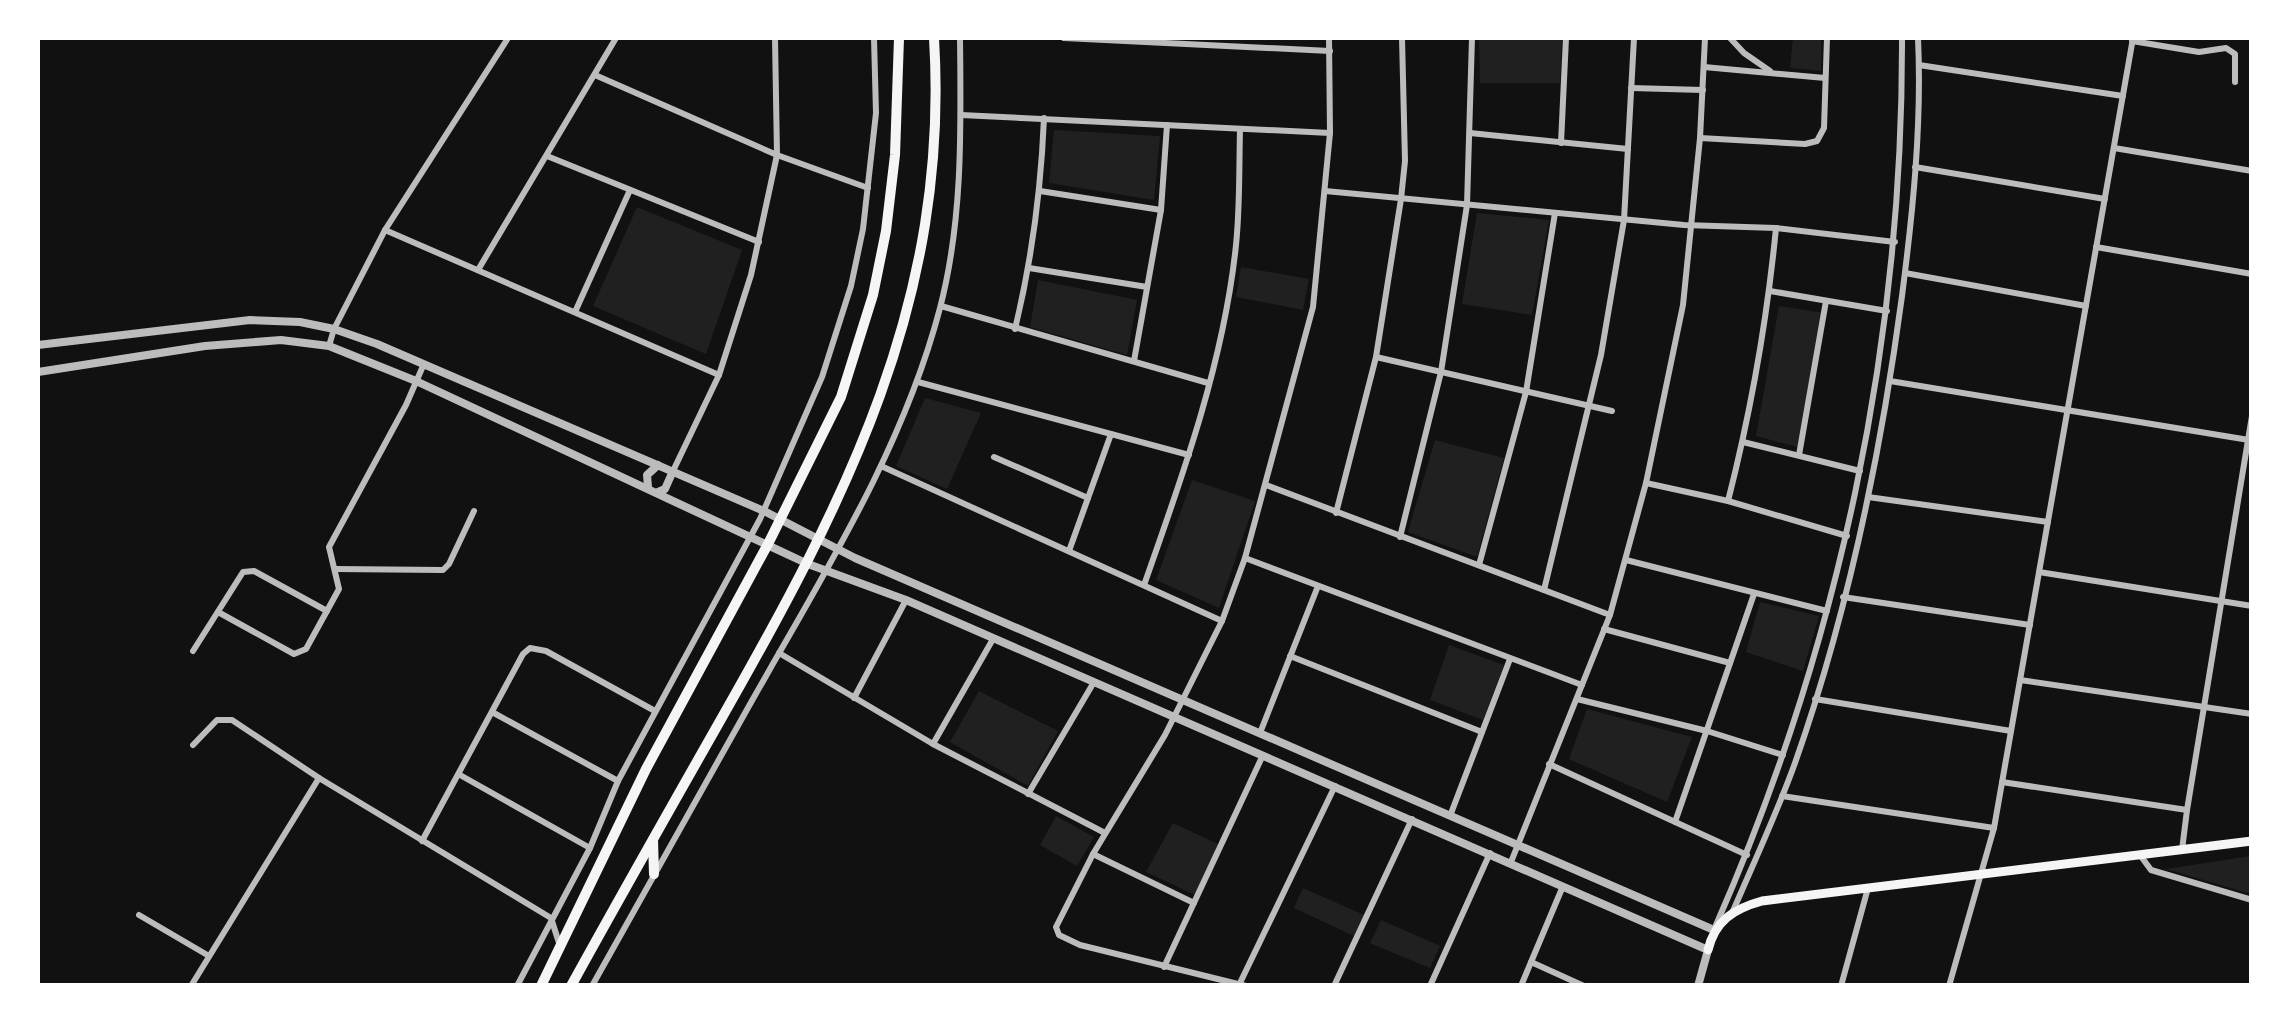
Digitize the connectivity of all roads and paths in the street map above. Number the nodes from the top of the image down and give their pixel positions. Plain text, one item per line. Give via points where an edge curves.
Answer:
1 (508, 38) edge
2 (616, 38) edge
3 (776, 38) edge
4 (874, 38) edge
5 (898, 38) edge
6 (934, 38) edge
7 (960, 38) edge
8 (1064, 38) edge
9 (1098, 38) edge
10 (1329, 38) edge
11 (1402, 38) edge
12 (1472, 38) edge
13 (1566, 38) edge
14 (1634, 38) edge
15 (1705, 38) edge
16 (1730, 38) edge
17 (1827, 38) edge
18 (1902, 38) edge
19 (1918, 38) edge
20 (2133, 39) edge
21 (1330, 51) junction
22 (1919, 65) junction
23 (1704, 67) junction
24 (1775, 74) junction
25 (595, 75) junction
26 (1825, 78) junction
27 (2235, 82) dead end
28 (1631, 88) junction
29 (1703, 90) junction
30 (2123, 96) junction
31 (961, 115) junction
32 (1044, 118) junction
33 (1168, 124) junction
34 (1240, 130) junction
35 (1330, 132) junction
36 (1470, 133) junction
37 (1700, 138) junction
38 (1561, 143) junction
39 (2114, 148) junction
40 (1628, 150) junction
41 (776, 155) junction
42 (547, 156) junction
43 (1915, 167) junction
44 (2252, 171) edge
45 (868, 188) junction
46 (630, 190) junction
47 (1040, 191) junction
48 (1325, 191) junction
49 (1401, 199) junction
50 (2105, 199) junction
51 (1467, 205) junction
52 (1162, 210) junction
53 (1554, 213) junction
54 (1624, 220) junction
55 (1691, 224) junction
56 (1776, 228) junction
57 (386, 230) junction
58 (759, 242) junction
59 (1895, 242) junction
60 (2096, 247) junction
61 (1030, 268) junction
62 (478, 270) junction
63 (1905, 274) junction
64 (2252, 274) edge
65 (1148, 287) junction
66 (1770, 292) junction
67 (1826, 301) junction
68 (941, 306) junction
69 (2086, 306) junction
70 (575, 312) junction
71 (1887, 312) junction
72 (250, 320) junction
73 (334, 329) junction
74 (1015, 329) junction
75 (252, 342) junction
76 (38, 345) edge
77 (329, 346) junction
78 (1376, 357) junction
79 (1134, 362) junction
80 (423, 366) junction
81 (38, 372) edge
82 (1440, 372) junction
83 (719, 375) junction
84 (416, 381) junction
85 (1890, 381) junction
86 (918, 382) junction
87 (1208, 384) junction
88 (1526, 392) junction
89 (1590, 405) junction
90 (2068, 410) junction
91 (1612, 411) dead end
92 (2252, 416) edge
93 (1111, 434) junction
94 (2249, 440) edge
95 (1743, 442) junction
96 (1189, 455) junction
97 (1799, 455) junction
98 (994, 457) dead end
99 (658, 465) junction
100 (881, 466) junction
101 (673, 471) junction
102 (1860, 471) junction
103 (1646, 483) junction
104 (1266, 485) junction
105 (648, 487) junction
106 (658, 492) junction
107 (1868, 497) junction
108 (1088, 498) junction
109 (1728, 501) junction
110 (474, 511) dead end
111 (764, 511) junction
112 (1336, 512) junction
113 (781, 518) junction
114 (2048, 522) junction
115 (752, 536) junction
116 (1847, 536) junction
117 (1400, 537) junction
118 (819, 538) junction
119 (768, 544) junction
120 (838, 548) junction
121 (1069, 551) junction
122 (1245, 558) junction
123 (1626, 560) junction
124 (808, 564) junction
125 (1479, 566) junction
126 (827, 569) junction
127 (335, 570) junction
128 (2039, 572) junction
129 (1144, 584) junction
130 (1318, 586) junction
131 (1544, 590) junction
132 (1754, 594) junction
133 (1843, 598) junction
134 (906, 600) junction
135 (2219, 601) junction
136 (2252, 606) edge
137 (327, 610) junction
138 (1827, 611) junction
139 (218, 612) junction
140 (1610, 614) junction
141 (1222, 621) junction
142 (2030, 625) junction
143 (1604, 629) junction
144 (993, 639) junction
145 (193, 651) dead end
146 (779, 653) junction
147 (1290, 656) junction
148 (1510, 659) junction
149 (1730, 663) junction
150 (2020, 680) junction
151 (1094, 682) junction
152 (1582, 685) junction
153 (854, 698) junction
154 (1815, 698) junction
155 (1577, 699) junction
156 (1182, 700) junction
157 (2204, 706) junction
158 (655, 711) junction
159 (492, 712) junction
160 (2252, 714) edge
161 (1174, 717) junction
162 (1708, 731) junction
163 (2011, 731) junction
164 (1482, 732) junction
165 (1260, 733) junction
166 (933, 744) junction
167 (193, 745) dead end
168 (1263, 755) junction
169 (1783, 755) junction
170 (1550, 764) junction
171 (460, 775) junction
172 (319, 778) junction
173 (618, 781) junction
174 (2002, 782) junction
175 (1335, 786) junction
176 (1028, 794) junction
177 (1782, 796) junction
178 (2188, 810) junction
179 (1450, 816) junction
180 (1412, 820) junction
181 (1676, 822) junction
182 (1994, 828) junction
183 (1105, 832) junction
184 (653, 840) junction
185 (422, 841) junction
186 (2252, 841) edge
187 (1518, 845) junction
188 (590, 848) junction
189 (2182, 850) junction
190 (1490, 853) junction
191 (1093, 854) junction
192 (1746, 855) junction
193 (2140, 855) junction
194 (1511, 862) junction
195 (1982, 873) junction
196 (654, 874) junction
197 (1563, 884) junction
198 (1868, 888) junction
199 (2252, 900) edge
200 (1194, 902) junction
201 (1733, 911) junction
202 (139, 915) dead end
203 (551, 918) junction
204 (1714, 930) junction
205 (561, 947) junction
206 (1708, 950) junction
207 (209, 956) junction
208 (1531, 962) junction
209 (1164, 967) junction
210 (1242, 985) edge
211 (1700, 985) edge
212 (192, 986) edge
213 (517, 986) edge
214 (542, 986) edge
215 (571, 986) edge
216 (592, 986) edge
217 (1334, 986) edge
218 (1430, 986) edge
219 (1521, 986) edge
220 (1584, 986) edge
221 (1841, 986) edge
222 (1950, 986) edge

1 - 57 street
2 - 25 street
3 - 41 street
4 - 45 street
5 - 113 highway via 895,155 873,295 841,397
6 - 118 highway via 936,144 915,287 878,410
7 - 31 street
8 - 9 street
9 - 21 street
10 - 21 street
11 - 49 street
12 - 36 street
13 - 38 street
14 - 28 street
15 - 23 street
16 - 24 street
17 - 26 street
18 - 59 street
19 - 22 street
20 - 27 street via 2199,52 2226,48 2235,54
20 - 30 street
21 - 35 street
22 - 30 street
22 - 43 street
23 - 24 street
23 - 29 street
24 - 26 street
25 - 41 street
25 - 42 street
26 - 37 street via 1824,128 1817,141
28 - 29 street
28 - 40 street
29 - 37 street
30 - 39 street
31 - 32 street
31 - 68 street via 957,212
32 - 33 street
32 - 47 street
33 - 34 street
33 - 52 street
34 - 35 street
34 - 87 street via 1236,244
35 - 48 street
36 - 38 street
36 - 51 street
37 - 55 street
38 - 40 street
39 - 44 street
39 - 50 street
40 - 54 street
41 - 45 street
41 - 58 street
42 - 46 street
42 - 62 street
43 - 50 street
43 - 63 street
45 - 111 street via 852,286
46 - 58 street
46 - 70 street
47 - 52 street
47 - 61 street
48 - 49 street
48 - 104 street via 1313,306
49 - 51 street
49 - 78 street
50 - 60 street
51 - 53 street
51 - 82 street
52 - 65 street
53 - 54 street
53 - 88 street
54 - 55 street
54 - 89 street
55 - 56 street
55 - 103 street via 1680,327
56 - 59 street
56 - 66 street
57 - 62 street
57 - 73 street
58 - 83 street
59 - 71 street
60 - 64 street
60 - 69 street
61 - 65 street
61 - 74 street
62 - 70 street
63 - 69 street
63 - 85 street
65 - 79 street
66 - 67 street
66 - 95 street
67 - 71 street
67 - 97 street
68 - 74 street
68 - 86 street
69 - 90 street
70 - 83 street
71 - 102 street
72 - 73 street
72 - 75 street
72 - 76 street
73 - 77 street
73 - 80 street
74 - 79 street
75 - 77 street
75 - 81 street
77 - 84 street
78 - 82 street
78 - 112 street
79 - 87 street
80 - 84 street
80 - 99 street
82 - 88 street
82 - 117 street
83 - 101 street
84 - 105 street
84 - 127 street via 329,547
85 - 90 street
85 - 107 street
86 - 93 street
86 - 100 street
87 - 96 street
88 - 89 street
88 - 125 street
89 - 91 street
89 - 131 street
90 - 94 street
90 - 114 street
92 - 94 street
93 - 96 street
93 - 108 street
94 - 135 street
95 - 97 street
95 - 109 street
96 - 129 street
97 - 102 street
98 - 108 street
99 - 101 street
99 - 105 street via 647,475
100 - 120 street
100 - 121 street
101 - 106 street
101 - 111 street
102 - 116 street
103 - 109 street
103 - 123 street
104 - 112 street
104 - 122 street
105 - 106 street
106 - 115 street
107 - 114 street
107 - 133 street
108 - 121 street
109 - 116 street
110 - 127 street via 443,570
111 - 113 street
111 - 115 street
112 - 117 street
113 - 118 street
113 - 119 highway
114 - 128 street
115 - 119 street
115 - 158 street
116 - 138 street
117 - 125 street
118 - 120 street
118 - 124 highway
119 - 124 street
119 - 205 highway via 646,769
120 - 126 street
120 - 156 street
121 - 129 street
122 - 130 street
122 - 141 street
123 - 132 street
123 - 140 street
124 - 126 street
124 - 184 highway
125 - 131 street
126 - 134 street
126 - 146 street
127 - 137 street via 339,588
128 - 135 street
128 - 142 street
129 - 141 street
130 - 147 street
130 - 148 street
131 - 140 street
132 - 138 street
132 - 149 street
133 - 142 street
133 - 154 street
134 - 144 street
134 - 153 street
135 - 136 street
135 - 157 street
137 - 139 street via 254,571 243,572
137 - 139 street via 306,649 294,654
138 - 169 street
139 - 145 street
140 - 143 street
141 - 156 street
142 - 150 street
143 - 149 street
143 - 152 street
144 - 151 street
144 - 166 street
146 - 153 street
146 - 196 street
147 - 164 street
147 - 165 street
148 - 152 street
148 - 164 street
149 - 162 street
150 - 157 street
150 - 163 street
151 - 161 street
151 - 176 street
152 - 155 street
153 - 166 street
154 - 163 street
154 - 177 street
155 - 162 street
155 - 170 street
156 - 161 street
156 - 165 street
157 - 160 street
157 - 178 street
158 - 159 street via 537,647 523,654
158 - 173 street
159 - 171 street
159 - 173 street
161 - 168 street
161 - 183 street
162 - 169 street
162 - 181 street
163 - 174 street
164 - 179 street
165 - 179 street
166 - 176 street
167 - 172 street via 224,718
168 - 175 street
168 - 200 street
169 - 192 street
170 - 181 street
170 - 187 street
171 - 185 street
171 - 188 street
172 - 185 street
172 - 207 street
173 - 188 street
174 - 178 street
174 - 182 street
175 - 180 street
175 - 210 street
176 - 183 street
177 - 182 street
177 - 201 street
178 - 189 street
179 - 187 street
180 - 190 street
180 - 217 street
181 - 192 street
182 - 195 street
183 - 191 street
184 - 196 highway
184 - 215 highway
185 - 203 street
186 - 189 main road
187 - 194 street
187 - 204 street
188 - 203 street
189 - 193 main road
190 - 194 street
190 - 218 street
191 - 200 street
191 - 209 street via 1056,928 1067,940
192 - 204 street
193 - 195 main road
193 - 199 street via 2151,870
194 - 197 street
195 - 198 main road
195 - 222 street
196 - 216 street
197 - 206 street
197 - 208 street
198 - 201 main road
198 - 221 street
200 - 209 street
201 - 204 main road
202 - 207 street
203 - 205 street
203 - 213 street
204 - 206 main road
205 - 214 highway
206 - 211 street
207 - 212 street
208 - 219 street
208 - 220 street
209 - 210 street

